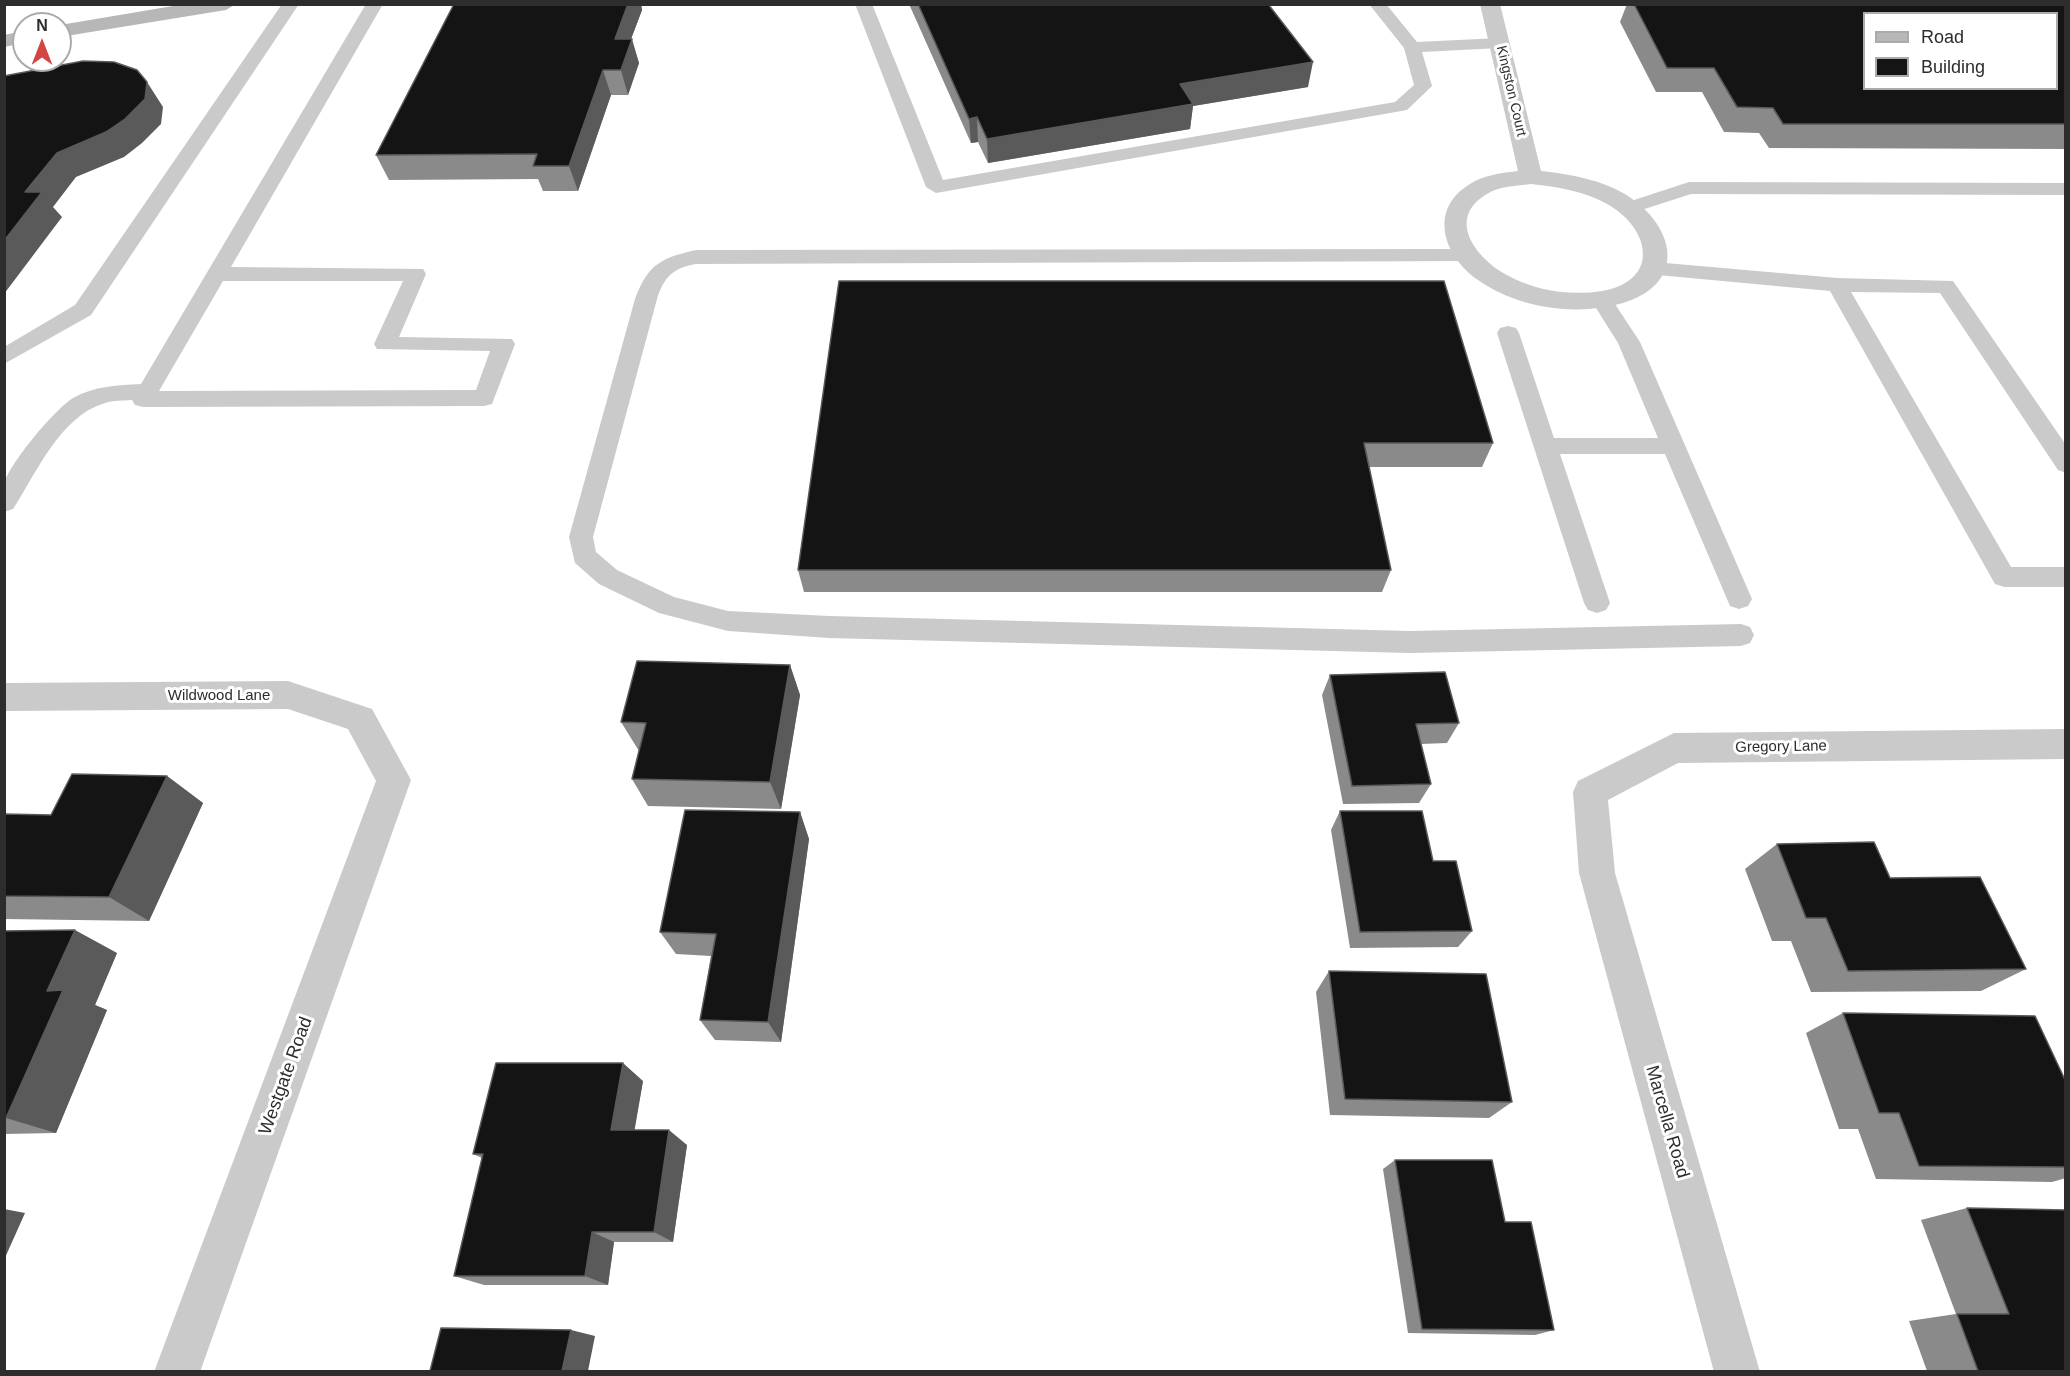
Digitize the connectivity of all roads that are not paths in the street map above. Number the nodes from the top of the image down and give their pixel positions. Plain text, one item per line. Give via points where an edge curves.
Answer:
1 (226, 4) edge
2 (291, 4) edge
3 (375, 4) edge
4 (863, 4) edge
5 (1377, 4) edge
6 (1490, 4) edge
7 (72, 30) edge
8 (1500, 43) junction
9 (1412, 47) junction
10 (1531, 177) junction
11 (2066, 189) edge
12 (1629, 208) junction
13 (1466, 256) junction
14 (1654, 269) junction
15 (217, 274) junction
16 (1837, 285) junction
17 (1602, 300) junction
18 (1508, 333) dead end
19 (4, 357) edge
20 (148, 391) junction
21 (1544, 446) junction
22 (1673, 446) junction
23 (2066, 465) edge
24 (4, 503) edge
25 (2066, 577) edge
26 (1739, 599) dead end
27 (1597, 603) dead end
28 (1741, 635) dead end
29 (4, 697) edge
30 (2066, 744) edge
31 (394, 780) joint
32 (1597, 873) joint
33 (177, 1371) edge
34 (1737, 1371) edge

1 - 7 street
2 - 19 lane via 83,310
3 - 15 lane
4 - 9 lane via 936,187 1401,106 1423,86
5 - 9 lane
6 - 8 street, Kingston Court
8 - 9 lane
8 - 10 street, Kingston Court
10 - 12 street via 1584,186
10 - 13 street via 1480,188 1462,201 1454,217 1455,236
11 - 12 lane via 1689,188
12 - 14 street via 1649,228 1657,248
13 - 17 street via 1485,273 1540,297 1572,302
13 - 28 lane via 678,260 661,268 646,298 581,537 584,556 608,577 668,606 728,621 1410,642
14 - 16 lane
14 - 17 street via 1643,283
15 - 20 lane
15 - 20 lane via 416,274 384,344 504,344 484,398 143,399
16 - 23 lane via 1946,286
16 - 25 lane via 2004,577
17 - 22 lane via 1629,342
18 - 21 lane
20 - 24 lane via 99,396 78,404 62,418
21 - 22 lane
21 - 27 lane
22 - 26 lane
29 - 31 street, Wildwood Lane via 288,695 360,719
30 - 32 street, Gregory Lane via 1674,748 1590,792
31 - 33 street, Westgate Road
32 - 34 street, Marcella Road

